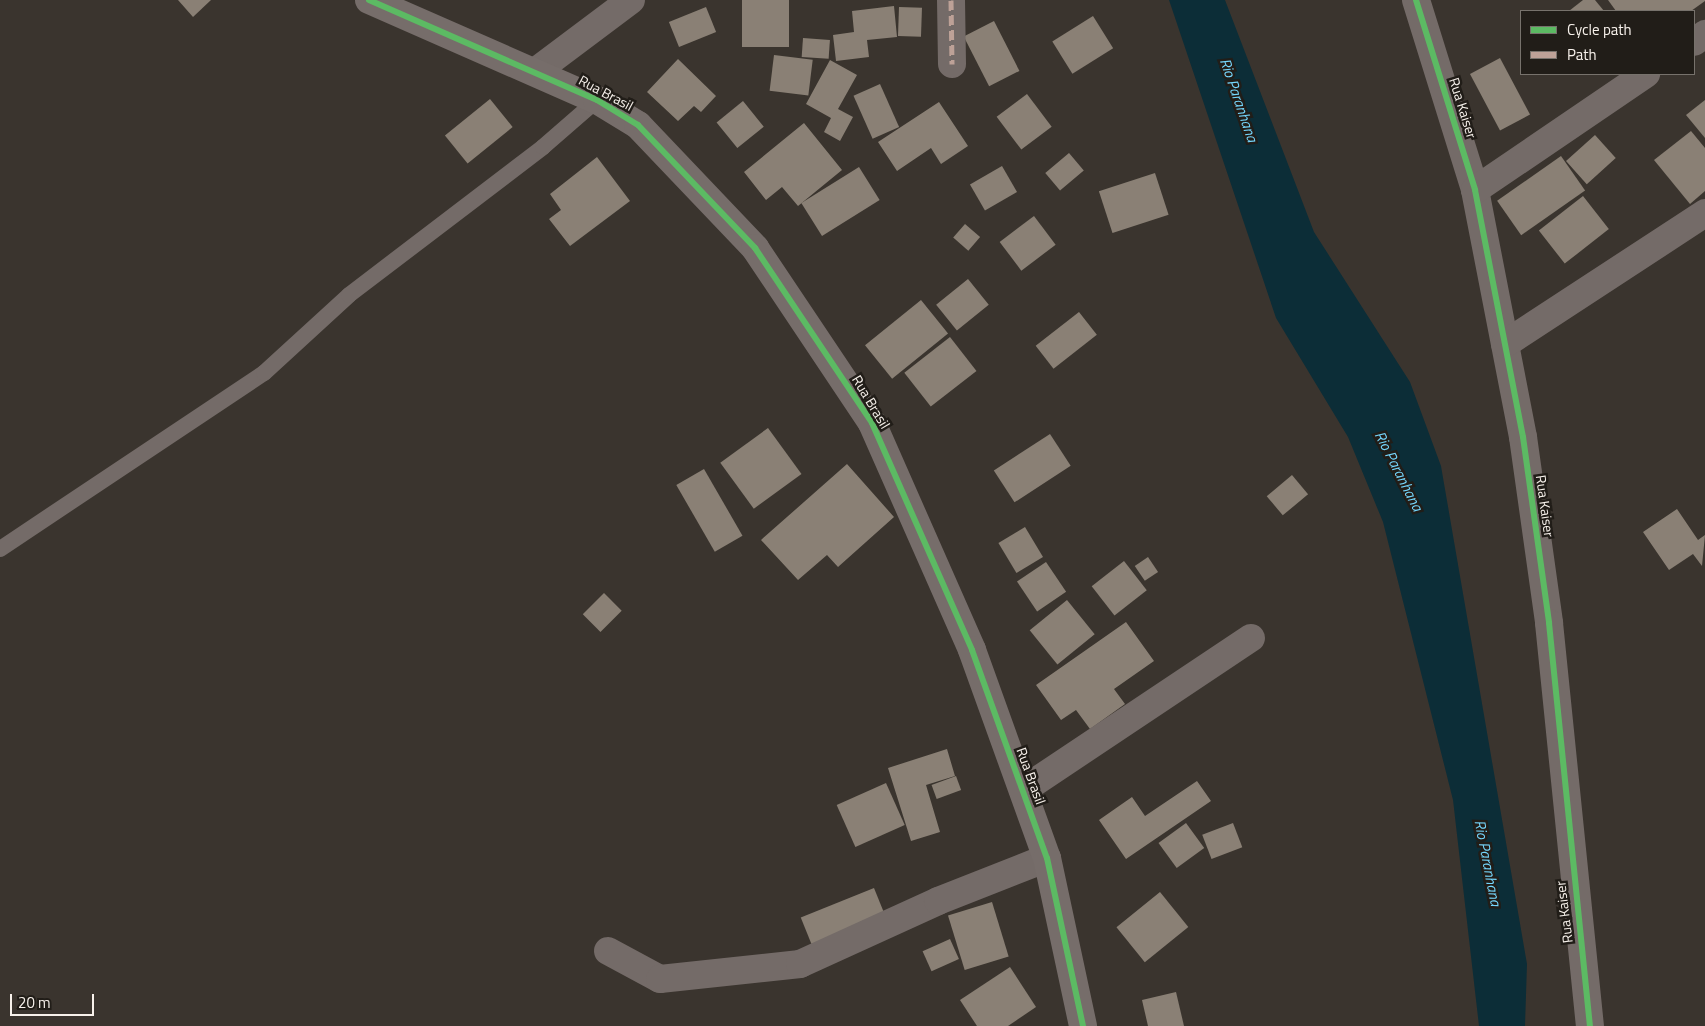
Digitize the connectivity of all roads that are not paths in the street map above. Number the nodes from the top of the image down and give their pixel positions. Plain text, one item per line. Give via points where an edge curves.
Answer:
1 (369, 0) edge
2 (632, 0) edge
3 (951, 0) edge
4 (1416, 0) edge
5 (952, 64) dead end
6 (535, 72) junction
7 (1645, 75) edge
8 (597, 100) junction
9 (1475, 190) junction
10 (1705, 213) edge
11 (1505, 344) junction
12 (0, 549) edge
13 (1251, 638) dead end
14 (1023, 790) junction
15 (1047, 858) junction
16 (608, 951) dead end
17 (1084, 1026) edge
18 (1590, 1026) edge

1 - 6 street, Rua Brasil
2 - 6 street
3 - 5 street
4 - 9 street, Rua Kaiser
6 - 8 street, Rua Brasil
7 - 9 street
8 - 12 lane via 543,147 349,295 264,373
8 - 14 street, Rua Brasil via 638,125 755,248 872,423 972,650
9 - 11 street, Rua Kaiser
10 - 11 street
11 - 18 street, Rua Kaiser via 1549,624
13 - 14 street
14 - 15 street, Rua Brasil
15 - 16 street via 938,901 800,964 660,979
15 - 17 street, Rua Brasil

